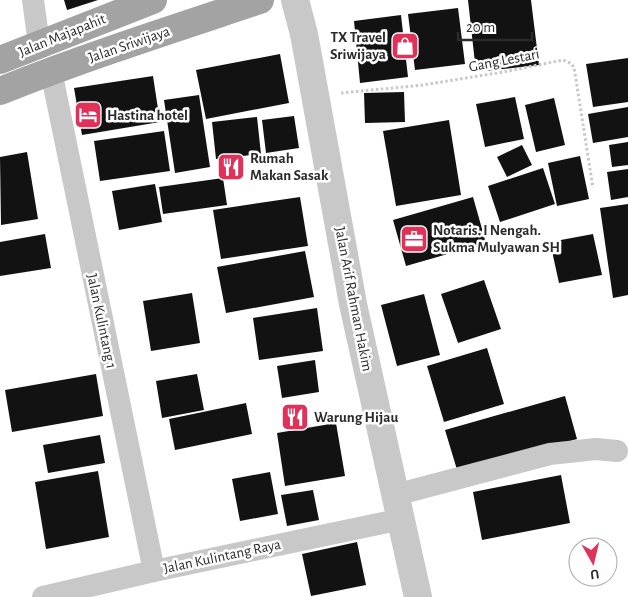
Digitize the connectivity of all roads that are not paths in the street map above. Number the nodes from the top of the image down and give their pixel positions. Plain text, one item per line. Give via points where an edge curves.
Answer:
1 (33, 0) edge
2 (153, 0) edge
3 (260, 0) edge
4 (295, 0) edge
5 (39, 44) junction
6 (0, 60) edge
7 (50, 71) junction
8 (0, 91) edge
9 (617, 451) dead end
10 (398, 507) junction
11 (154, 571) junction
12 (43, 597) edge
13 (418, 597) edge

1 - 5 street
2 - 5 main road, Jalan Majapahit
3 - 7 main road, Jalan Sriwijaya
4 - 10 street, Jalan Arif Rahman Hakim via 353,304
5 - 6 main road, Jalan Majapahit
7 - 8 main road, Jalan Sriwijaya
7 - 11 street, Jalan Kulintang 1
9 - 10 street, Jalan Kulintang Raya via 596,449 550,454
10 - 11 street, Jalan Kulintang Raya
10 - 13 street, Jalan Arif Rahman Hakim
11 - 12 street, Jalan Kulintang Raya

